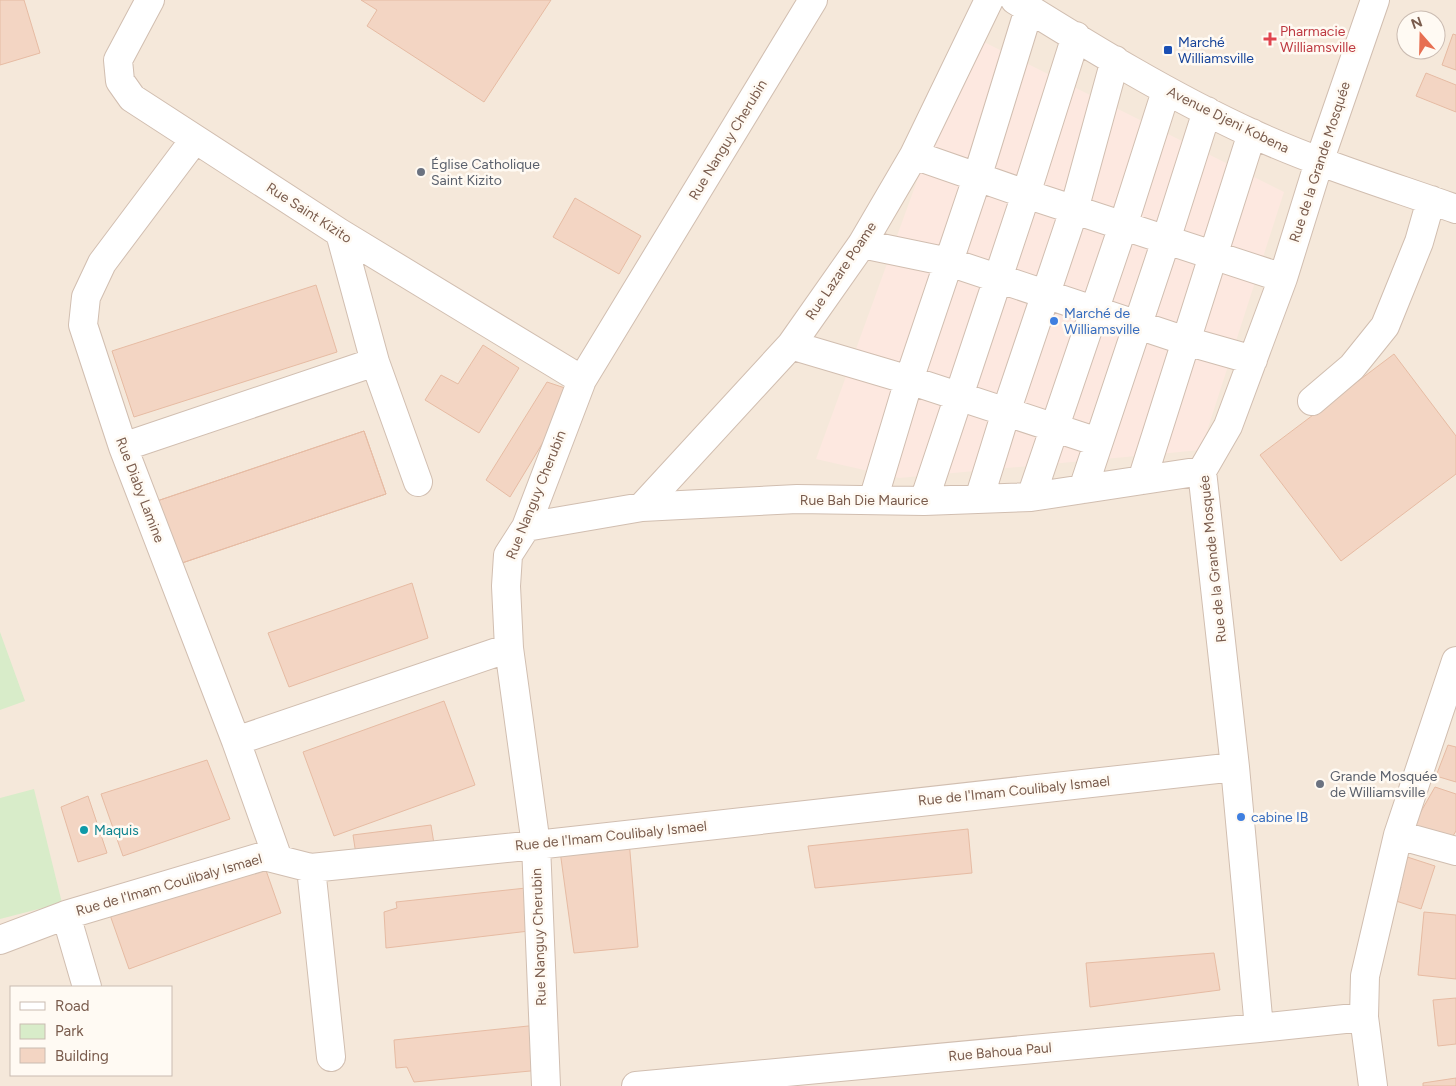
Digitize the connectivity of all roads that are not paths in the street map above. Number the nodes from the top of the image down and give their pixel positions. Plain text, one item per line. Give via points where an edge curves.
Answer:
1 (150, 0) edge
2 (813, 0) edge
3 (989, 0) edge
4 (1375, 0) edge
5 (1022, 4) edge
6 (1076, 36) junction
7 (1115, 60) junction
8 (1166, 91) junction
9 (1207, 110) junction
10 (1252, 133) junction
11 (195, 139) junction
12 (914, 155) junction
13 (1319, 162) junction
14 (977, 178) junction
15 (1026, 194) junction
16 (1444, 204) edge
17 (1074, 210) junction
18 (1123, 226) junction
19 (340, 233) junction
20 (1166, 240) junction
21 (862, 244) junction
22 (1214, 256) junction
23 (949, 262) junction
24 (997, 278) junction
25 (1283, 278) junction
26 (1045, 294) junction
27 (1095, 310) junction
28 (1138, 324) junction
29 (1186, 340) junction
30 (791, 345) junction
31 (1253, 360) junction
32 (375, 362) junction
33 (582, 380) junction
34 (909, 380) junction
35 (958, 396) junction
36 (1312, 401) dead end
37 (1006, 412) junction
38 (1055, 428) junction
39 (1098, 442) junction
40 (123, 447) junction
41 (1202, 471) junction
42 (1142, 480) junction
43 (418, 482) dead end
44 (1083, 490) junction
45 (1031, 498) junction
46 (979, 499) junction
47 (874, 500) junction
48 (924, 501) junction
49 (642, 507) junction
50 (526, 527) junction
51 (509, 648) junction
52 (1456, 661) edge
53 (236, 741) junction
54 (1235, 767) junction
55 (1398, 835) junction
56 (536, 845) junction
57 (1456, 851) edge
58 (278, 859) junction
59 (311, 868) junction
60 (66, 915) junction
61 (0, 940) edge
62 (87, 986) edge
63 (1364, 1016) junction
64 (1259, 1028) junction
65 (331, 1057) dead end
66 (546, 1086) edge
67 (636, 1086) edge
68 (1372, 1086) edge

1 - 11 street, Rue Saint Kizito via 118,60 120,80 132,98
2 - 33 street, Rue Nanguy Cherubin
3 - 12 street, Rue Lazare Poame
4 - 13 street, Rue de la Grande Mosquée
5 - 6 street, Avenue Djeni Kobena
5 - 14 street
6 - 7 street, Avenue Djeni Kobena
6 - 15 street
7 - 8 street, Avenue Djeni Kobena
7 - 17 street
8 - 9 street, Avenue Djeni Kobena
8 - 18 street
9 - 10 street, Avenue Djeni Kobena
9 - 20 street
10 - 13 street, Avenue Djeni Kobena
10 - 22 street
11 - 19 street, Rue Saint Kizito
11 - 40 street, Rue Diaby Lamine via 102,263 86,297 83,325
12 - 14 street
12 - 21 street, Rue Lazare Poame
13 - 16 street, Avenue Djeni Kobena
13 - 25 street, Rue de la Grande Mosquée
14 - 15 street
14 - 23 street
15 - 17 street
15 - 24 street
16 - 36 street via 1419,242 1384,326 1352,367
17 - 18 street
17 - 26 street
18 - 20 street
18 - 27 street
19 - 32 street
19 - 33 street, Rue Saint Kizito
20 - 22 street
20 - 28 street
21 - 23 street
21 - 30 street, Rue Lazare Poame
22 - 25 street
22 - 29 street
23 - 24 street
23 - 34 street
24 - 26 street
24 - 35 street
25 - 31 street, Rue de la Grande Mosquée
26 - 27 street
26 - 37 street
27 - 28 street
27 - 38 street
28 - 29 street
28 - 39 street
29 - 31 street
29 - 42 street
30 - 34 street
30 - 49 street, Rue Lazare Poame
31 - 41 street, Rue de la Grande Mosquée via 1228,426
32 - 40 street
32 - 43 street
33 - 50 street, Rue Nanguy Cherubin
34 - 35 street
34 - 47 street
35 - 37 street
35 - 48 street
37 - 38 street
37 - 46 street
38 - 39 street
38 - 45 street
39 - 44 street
40 - 53 street, Rue Diaby Lamine
41 - 42 street, Rue Bah Die Maurice
41 - 54 street, Rue de la Grande Mosquée
42 - 44 street, Rue Bah Die Maurice
44 - 45 street, Rue Bah Die Maurice
45 - 46 street, Rue Bah Die Maurice
46 - 48 street, Rue Bah Die Maurice
47 - 48 street, Rue Bah Die Maurice
47 - 49 street, Rue Bah Die Maurice
49 - 50 street, Rue Bah Die Maurice
50 - 51 street, Rue Nanguy Cherubin via 508,555
51 - 53 street
51 - 56 street, Rue Nanguy Cherubin
52 - 55 street
53 - 58 street, Rue Diaby Lamine
54 - 56 street, Rue de l'Imam Coulibaly Ismael
54 - 64 street, Rue de la Grande Mosquée
55 - 57 street
55 - 63 street via 1365,976
56 - 59 street, Rue de l'Imam Coulibaly Ismael
56 - 66 street, Rue Nanguy Cherubin
58 - 59 street, Rue de l'Imam Coulibaly Ismael
58 - 60 street, Rue de l'Imam Coulibaly Ismael via 264,856
59 - 65 street
60 - 61 street, Rue de l'Imam Coulibaly Ismael
60 - 62 street
63 - 64 street, Rue Bahoua Paul
63 - 68 street
64 - 67 street, Rue Bahoua Paul

